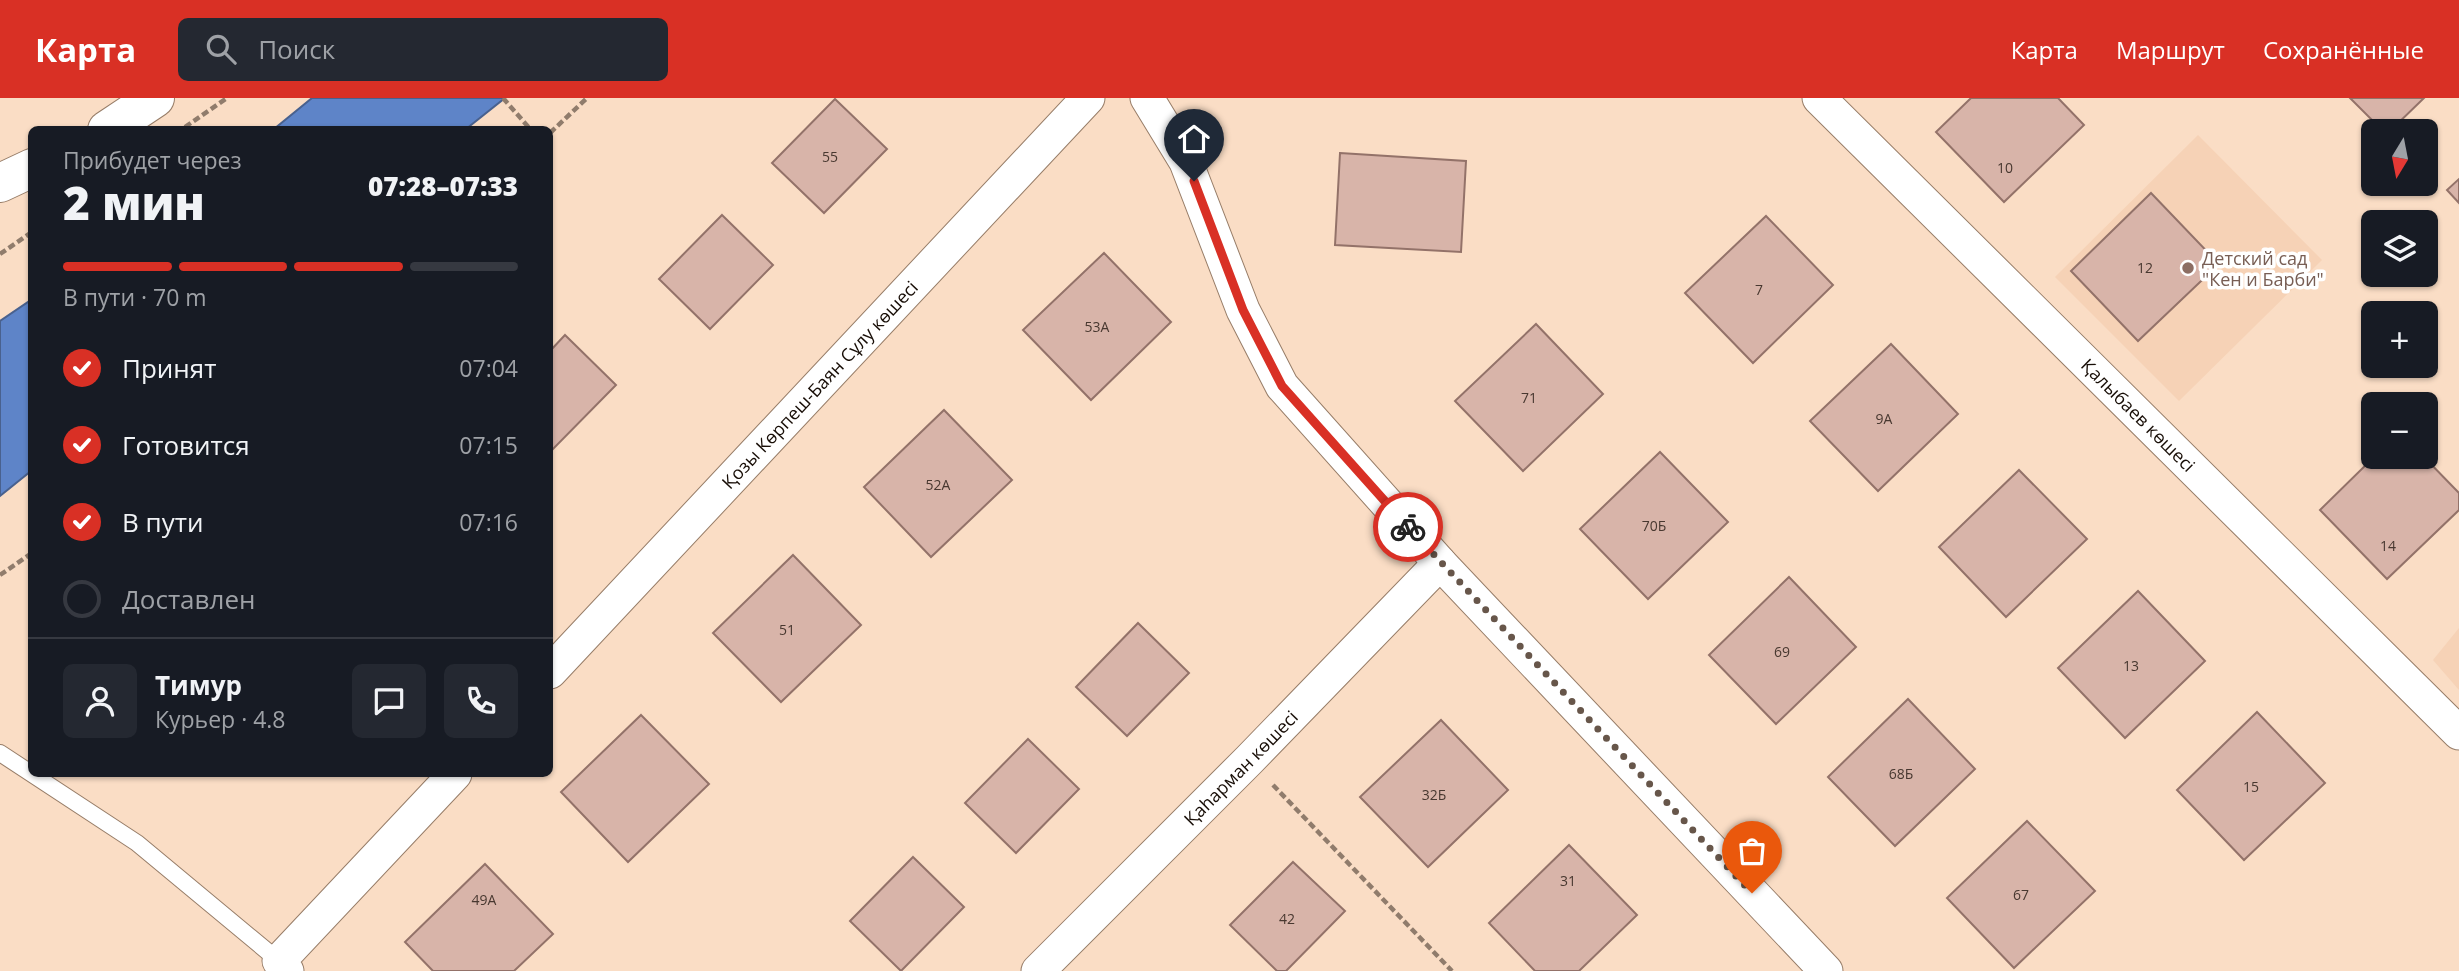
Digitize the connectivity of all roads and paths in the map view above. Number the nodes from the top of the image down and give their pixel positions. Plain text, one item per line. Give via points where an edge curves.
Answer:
1 (155, 98) edge
2 (227, 98) edge
3 (587, 98) edge
4 (1088, 98) edge
5 (1147, 98) edge
6 (1819, 98) edge
7 (505, 100) edge
8 (113, 126) edge
9 (187, 126) edge
10 (528, 126) edge
11 (553, 130) edge
12 (28, 170) edge
13 (0, 183) edge
14 (28, 235) edge
15 (0, 254) edge
16 (28, 556) edge
17 (1440, 563) junction
18 (0, 575) edge
19 (553, 669) edge
20 (2459, 733) edge
21 (0, 753) edge
22 (1249, 760) junction
23 (28, 771) edge
24 (37, 777) edge
25 (452, 777) edge
26 (283, 966) edge
27 (1038, 971) edge
28 (1452, 971) edge
29 (1826, 971) edge

1 - 8 street
2 - 9 path
3 - 11 path
4 - 19 street, Қозы Көрпеш-Баян Сұлу көшесі
5 - 17 street via 1186,162 1243,310 1282,386
6 - 20 street, Қалыбаев көшесі
7 - 10 path
12 - 13 street
14 - 15 path
16 - 18 path
17 - 22 street, Қаһарман көшесі
17 - 29 street
21 - 23 lane
22 - 27 street, Қаһарман көшесі
22 - 28 path
24 - 26 lane via 137,843
25 - 26 street

